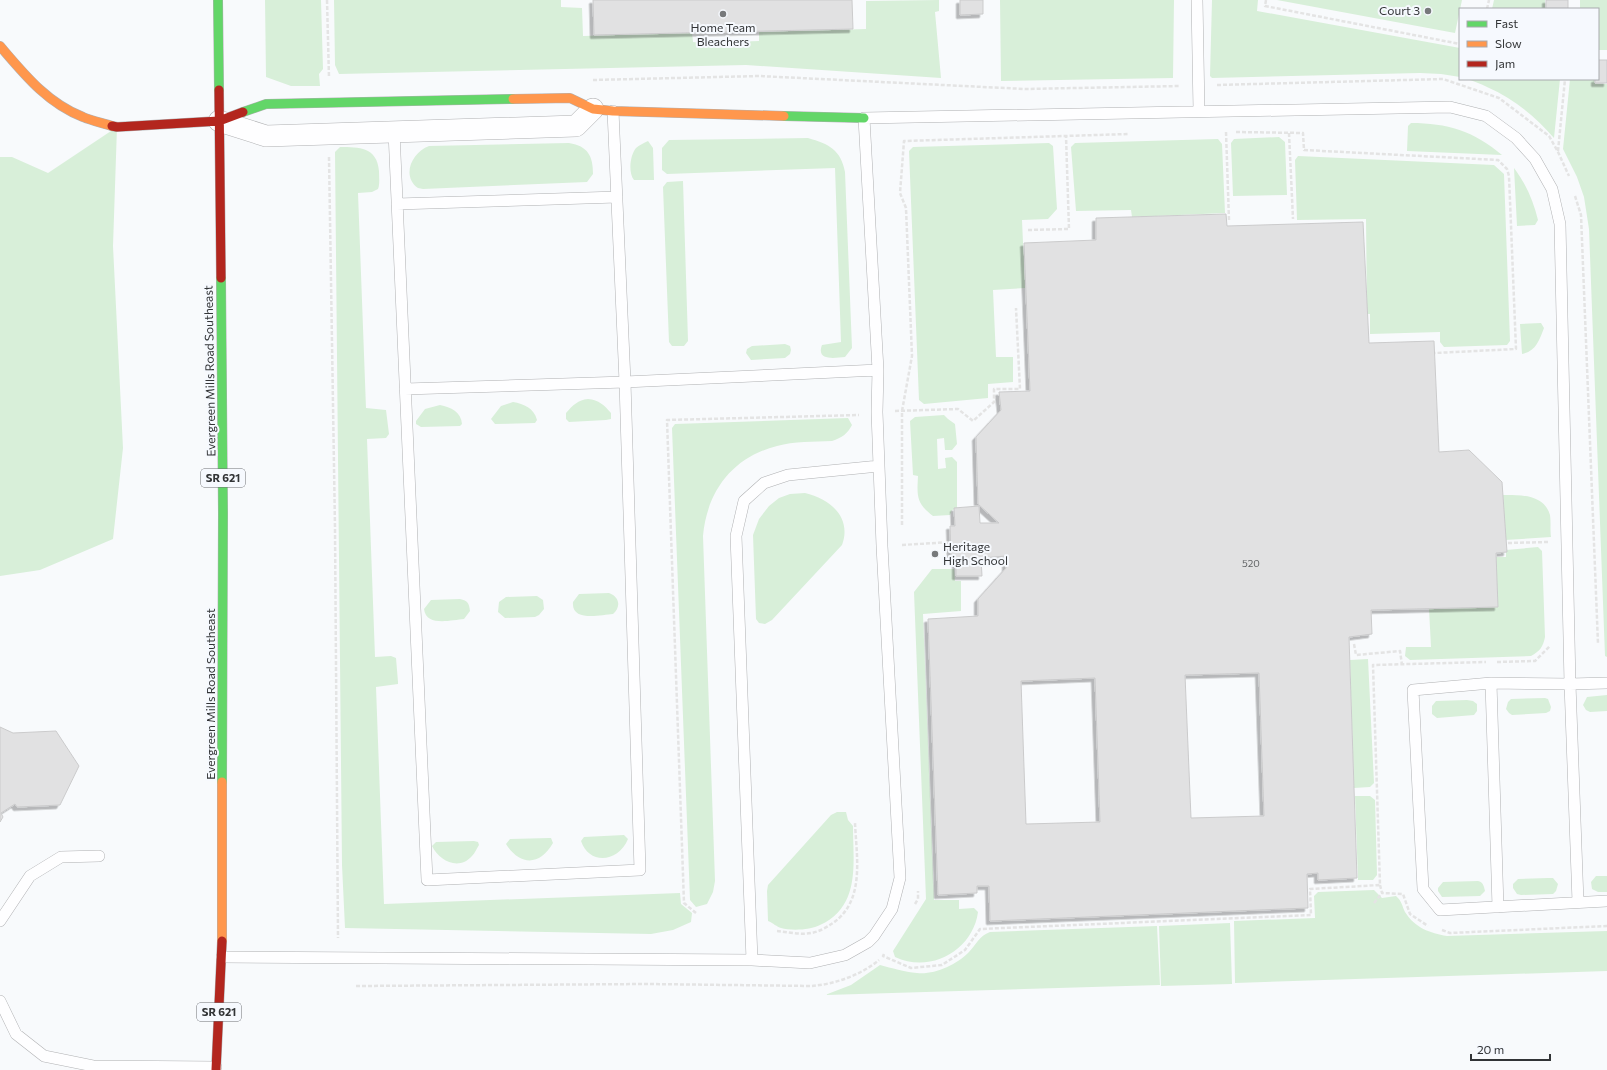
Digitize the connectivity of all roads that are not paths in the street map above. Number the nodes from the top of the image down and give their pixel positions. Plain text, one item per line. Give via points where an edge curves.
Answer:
1 (218, 0) edge
2 (1198, 0) edge
3 (0, 46) edge
4 (593, 109) junction
5 (613, 111) junction
6 (1199, 111) junction
7 (864, 118) junction
8 (219, 122) junction
9 (394, 132) junction
10 (617, 197) junction
11 (397, 204) junction
12 (878, 370) junction
13 (624, 382) junction
14 (405, 389) junction
15 (880, 466) junction
16 (1491, 683) junction
17 (1607, 683) edge
18 (1570, 684) junction
19 (99, 856) dead end
20 (1607, 901) edge
21 (1578, 902) junction
22 (1498, 907) junction
23 (0, 921) edge
24 (222, 957) junction
25 (752, 960) junction
26 (0, 1001) edge
27 (216, 1069) edge

1 - 8 main road, Evergreen Mills Road Southeast / SR 621
2 - 6 lane
3 - 8 main road via 36,87 61,106 83,117 117,127
4 - 5 main road
4 - 8 main road via 570,98 266,104
4 - 9 street via 576,126
5 - 7 main road
5 - 10 lane
6 - 7 lane
6 - 18 lane via 1450,107 1486,116 1516,138 1535,159 1552,189 1560,224
7 - 12 lane
8 - 9 street via 266,136
8 - 24 main road, Evergreen Mills Road Southeast / SR 621 via 223,513
9 - 11 lane
10 - 11 lane
10 - 13 lane
11 - 14 lane
12 - 13 lane
12 - 15 lane
13 - 14 lane
13 - 14 lane via 640,870 427,880
15 - 25 lane via 788,475 764,483 744,501 736,536
15 - 25 lane via 900,878 892,909 868,942 845,955 810,963
16 - 18 lane
16 - 22 lane
16 - 22 lane via 1413,690 1423,889 1440,910
17 - 18 lane
18 - 21 lane
19 - 23 lane via 61,857 30,876
20 - 21 lane
21 - 22 lane
24 - 25 lane
24 - 27 main road, SR 621
26 - 27 lane via 16,1034 44,1056 93,1066

